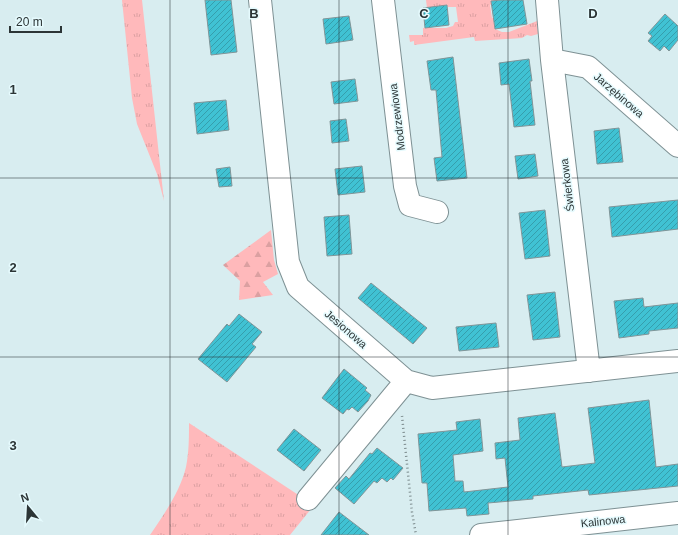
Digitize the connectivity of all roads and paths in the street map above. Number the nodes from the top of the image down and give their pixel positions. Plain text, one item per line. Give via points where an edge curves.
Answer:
1 (260, 0) edge
2 (383, 0) edge
3 (547, 0) edge
4 (552, 60) junction
5 (678, 146) edge
6 (437, 212) dead end
7 (678, 361) edge
8 (589, 370) junction
9 (403, 385) junction
10 (308, 499) dead end
11 (678, 513) edge
12 (416, 535) edge
13 (481, 535) edge

1 - 9 street, Jesionowa via 288,262 298,287
2 - 6 street, Modrzewiowa via 405,186 410,204
3 - 4 street, Świerkowa
4 - 5 street, Jarzębinowa via 588,67
4 - 8 street, Świerkowa
7 - 8 street, Jesionowa
8 - 9 street, Jesionowa via 432,388
9 - 10 street
9 - 12 path
11 - 13 street, Kalinowa

